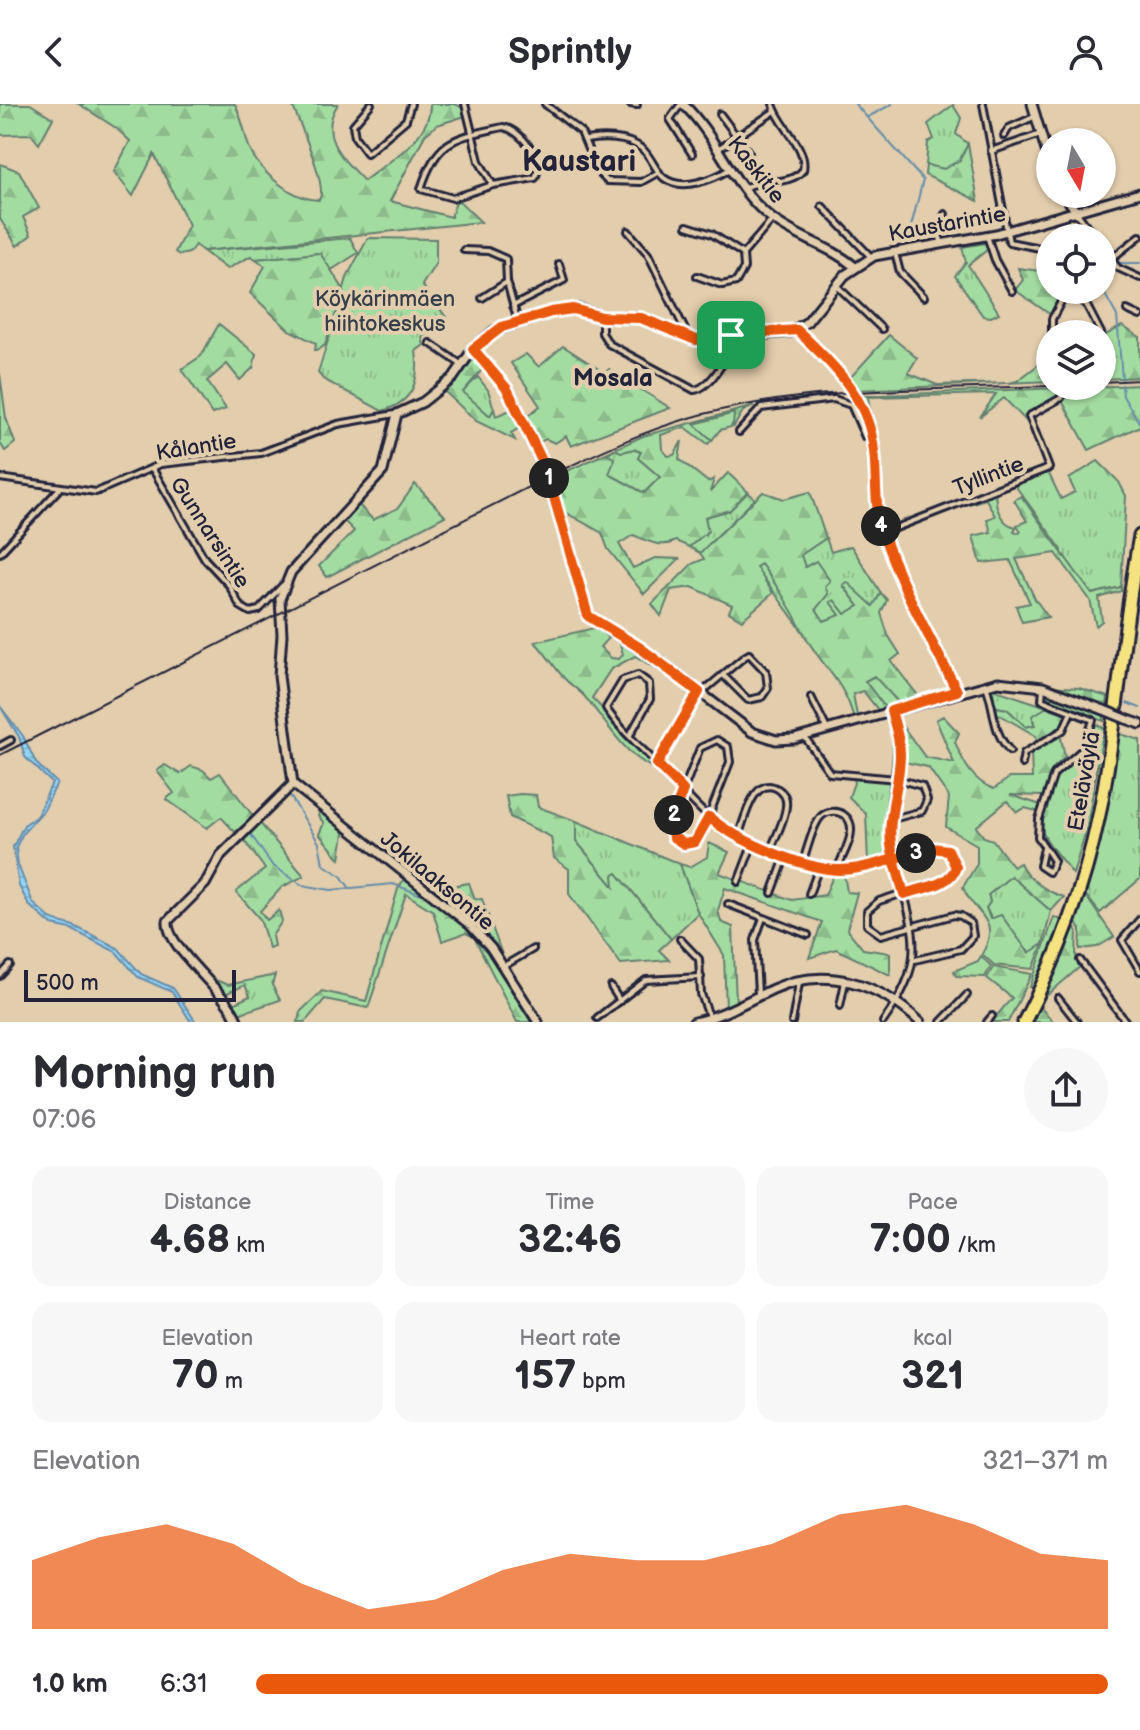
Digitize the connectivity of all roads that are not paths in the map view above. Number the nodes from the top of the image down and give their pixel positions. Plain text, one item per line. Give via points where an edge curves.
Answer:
1 (371, 104) edge
2 (411, 104) edge
3 (465, 104) edge
4 (545, 104) edge
5 (630, 104) edge
6 (682, 104) edge
7 (773, 104) edge
8 (983, 104) edge
9 (1032, 104) edge
10 (637, 105) edge
11 (775, 111) junction
12 (720, 114) dead end
13 (1036, 116) junction
14 (1039, 128) edge
15 (472, 134) junction
16 (738, 136) junction
17 (1004, 136) dead end
18 (1036, 136) edge
19 (586, 140) junction
20 (718, 149) junction
21 (991, 151) junction
22 (749, 153) dead end
23 (692, 154) dead end
24 (730, 169) junction
25 (659, 172) junction
26 (493, 185) junction
27 (744, 188) junction
28 (1140, 193) edge
29 (822, 206) dead end
30 (1074, 208) edge
31 (1077, 213) junction
32 (945, 214) dead end
33 (773, 219) junction
34 (1085, 224) edge
35 (687, 226) dead end
36 (628, 231) dead end
37 (1006, 231) junction
38 (987, 236) junction
39 (1140, 236) edge
40 (942, 243) junction
41 (1036, 248) edge
42 (464, 250) dead end
43 (895, 251) junction
44 (743, 254) junction
45 (871, 257) junction
46 (1116, 262) edge
47 (559, 264) dead end
48 (1116, 265) edge
49 (855, 267) junction
50 (697, 276) dead end
51 (1140, 278) edge
52 (507, 282) junction
53 (836, 285) junction
54 (1012, 291) dead end
55 (924, 297) dead end
56 (482, 298) dead end
57 (513, 306) junction
58 (1127, 310) dead end
59 (1140, 316) edge
60 (602, 317) junction
61 (518, 322) junction
62 (882, 329) dead end
63 (797, 330) junction
64 (731, 335) junction
65 (689, 338) junction
66 (430, 343) dead end
67 (473, 349) junction
68 (462, 365) junction
69 (1057, 400) edge
70 (397, 414) junction
71 (739, 432) dead end
72 (873, 440) junction
73 (152, 468) junction
74 (0, 478) edge
75 (59, 489) junction
76 (883, 533) junction
77 (1140, 536) edge
78 (0, 553) edge
79 (283, 585) junction
80 (723, 675) junction
81 (985, 684) junction
82 (1043, 687) junction
83 (957, 691) junction
84 (700, 692) junction
85 (811, 697) dead end
86 (891, 711) junction
87 (1071, 712) junction
88 (1140, 724) edge
89 (827, 729) junction
90 (630, 735) junction
91 (804, 736) junction
92 (11, 740) dead end
93 (0, 746) edge
94 (1010, 751) dead end
95 (657, 764) junction
96 (1022, 764) dead end
97 (897, 779) junction
98 (293, 784) junction
99 (683, 790) junction
100 (709, 817) junction
101 (889, 820) junction
102 (738, 837) junction
103 (753, 843) junction
104 (1044, 848) junction
105 (771, 849) junction
106 (786, 855) junction
107 (894, 859) junction
108 (802, 862) junction
109 (819, 867) junction
110 (837, 870) junction
111 (738, 882) dead end
112 (772, 893) dead end
113 (809, 894) dead end
114 (904, 894) junction
115 (728, 904) dead end
116 (763, 918) junction
117 (1140, 919) edge
118 (913, 926) junction
119 (808, 935) dead end
120 (680, 939) dead end
121 (533, 949) dead end
122 (915, 960) junction
123 (1080, 960) dead end
124 (10, 965) dead end
125 (503, 967) junction
126 (1140, 971) edge
127 (0, 976) edge
128 (701, 977) junction
129 (799, 980) junction
130 (846, 980) junction
131 (611, 987) dead end
132 (967, 995) dead end
133 (758, 997) junction
134 (1058, 998) dead end
135 (620, 1001) junction
136 (897, 1001) junction
137 (840, 1006) dead end
138 (992, 1016) dead end
139 (597, 1018) dead end
140 (710, 1020) edge
141 (238, 1022) edge
142 (538, 1022) edge
143 (694, 1022) edge
144 (792, 1022) edge
145 (883, 1022) edge
146 (920, 1022) edge
147 (941, 1022) edge
148 (987, 1022) edge
149 (1024, 1022) edge
150 (1077, 1022) edge
151 (1126, 1022) edge

1 - 2 street via 353,125 367,153 406,120
3 - 15 street
4 - 19 street
5 - 10 street
6 - 20 street, Kaskitie
6 - 23 street via 670,119
7 - 11 street
8 - 21 street
9 - 13 street
11 - 16 street
11 - 27 street via 802,153 803,170 793,179
12 - 16 street
13 - 14 street
13 - 17 street
15 - 26 street
15 - 26 street via 511,129 536,160 539,171 531,180
15 - 26 street via 444,143 421,189 453,198
16 - 20 street
16 - 22 street
18 - 21 street
19 - 25 street via 636,145
19 - 25 street via 597,171 607,181 641,182
20 - 24 street, Kaskitie
21 - 37 street
24 - 25 street via 699,181 673,182
24 - 27 street, Kaskitie
27 - 33 street, Kaskitie
28 - 31 street, Kaustarintie
29 - 45 street
30 - 31 street
31 - 34 street
31 - 37 street, Kaustarintie
32 - 40 street via 937,230
33 - 44 street
33 - 49 street, Kaskitie
35 - 44 street via 712,234
36 - 65 street via 648,254
37 - 38 street, Kaustarintie
37 - 41 street via 1013,245
38 - 40 street, Kaustarintie
38 - 54 street
39 - 46 street
40 - 43 street, Kaustarintie
42 - 52 street via 488,251 506,259
43 - 45 street, Kaustarintie
43 - 55 street via 900,272
44 - 50 street via 743,273 732,284
45 - 49 street, Kaustarintie
47 - 57 street via 564,280
48 - 51 street
49 - 53 street, Kaustarintie
52 - 56 street
52 - 57 street
53 - 62 street
53 - 63 street, Kaustarintie
57 - 61 street
58 - 59 street
60 - 61 street via 562,310
60 - 64 street via 606,341 694,390 705,385 729,354
60 - 65 street via 641,318
61 - 67 street via 494,331
63 - 64 street
63 - 72 street via 849,384
64 - 65 street
66 - 68 street
67 - 68 street
67 - 84 street via 507,389 546,469 588,616
68 - 70 street via 423,402
69 - 76 street, Tyllintie via 1029,416 1049,468
70 - 73 street, Kålantie via 338,424 261,453
70 - 79 street via 383,471
71 - 72 street via 763,407 842,399 855,411 865,437
72 - 76 street
73 - 75 street, Kålantie via 96,492
73 - 79 street, Gunnarsintie via 205,559 240,606 259,610
74 - 75 street, Kålantie
75 - 78 street
76 - 83 street
77 - 149 highway, Eteläväylä via 1091,852 1068,923
79 - 98 street via 279,686
80 - 80 street via 749,654 769,680 762,697 752,701
80 - 84 street
81 - 82 street
81 - 83 street
81 - 94 street via 996,735
82 - 87 street via 1042,700
82 - 88 street, bridge
83 - 86 street
84 - 91 street via 758,735 782,740
84 - 95 street
85 - 89 street
86 - 89 street
86 - 97 street via 899,746
87 - 96 street via 1063,730 1027,750
87 - 104 street via 1093,720 1084,748 1060,765 1051,780 1037,831
89 - 91 street
90 - 90 street via 606,708 623,680 638,675 649,683 651,696
90 - 95 street
91 - 97 street via 830,773
92 - 93 street
95 - 99 street
97 - 101 street
97 - 101 street via 920,784 927,800 916,815
98 - 125 street, Jokilaaksontie via 470,925
98 - 141 street via 228,847 198,892 168,921 171,939 226,999
99 - 100 street
99 - 100 street via 670,824 675,839 695,842
99 - 100 street via 702,745 711,740 724,743 731,759
100 - 102 street
101 - 107 street
102 - 103 street
102 - 105 street via 756,793 775,788 787,804
103 - 105 street
103 - 111 street
104 - 104 street via 1054,861 1049,872 1040,866
105 - 106 street
106 - 108 street
106 - 112 street
107 - 110 street
107 - 114 street
107 - 114 street via 940,847 955,861 954,874 947,880
108 - 109 street
108 - 110 street via 820,818 839,812 851,830
109 - 110 street
109 - 113 street
114 - 118 street
114 - 118 street via 873,904 866,913 867,925 883,935
115 - 116 street
116 - 119 street
116 - 133 street via 755,940
117 - 126 street via 1122,940
118 - 122 street
118 - 122 street via 957,915 969,921 973,932 961,949
120 - 128 street via 698,957
121 - 125 street
122 - 136 street
123 - 151 street
124 - 127 street
125 - 142 street, Jokilaaksontie
128 - 135 street via 646,980
128 - 140 street
129 - 130 street
129 - 133 street
129 - 144 street
130 - 136 street
130 - 137 street
131 - 135 street
132 - 147 street
133 - 140 street
134 - 150 street
135 - 139 street
136 - 145 street
136 - 146 street
138 - 148 street
140 - 143 street

